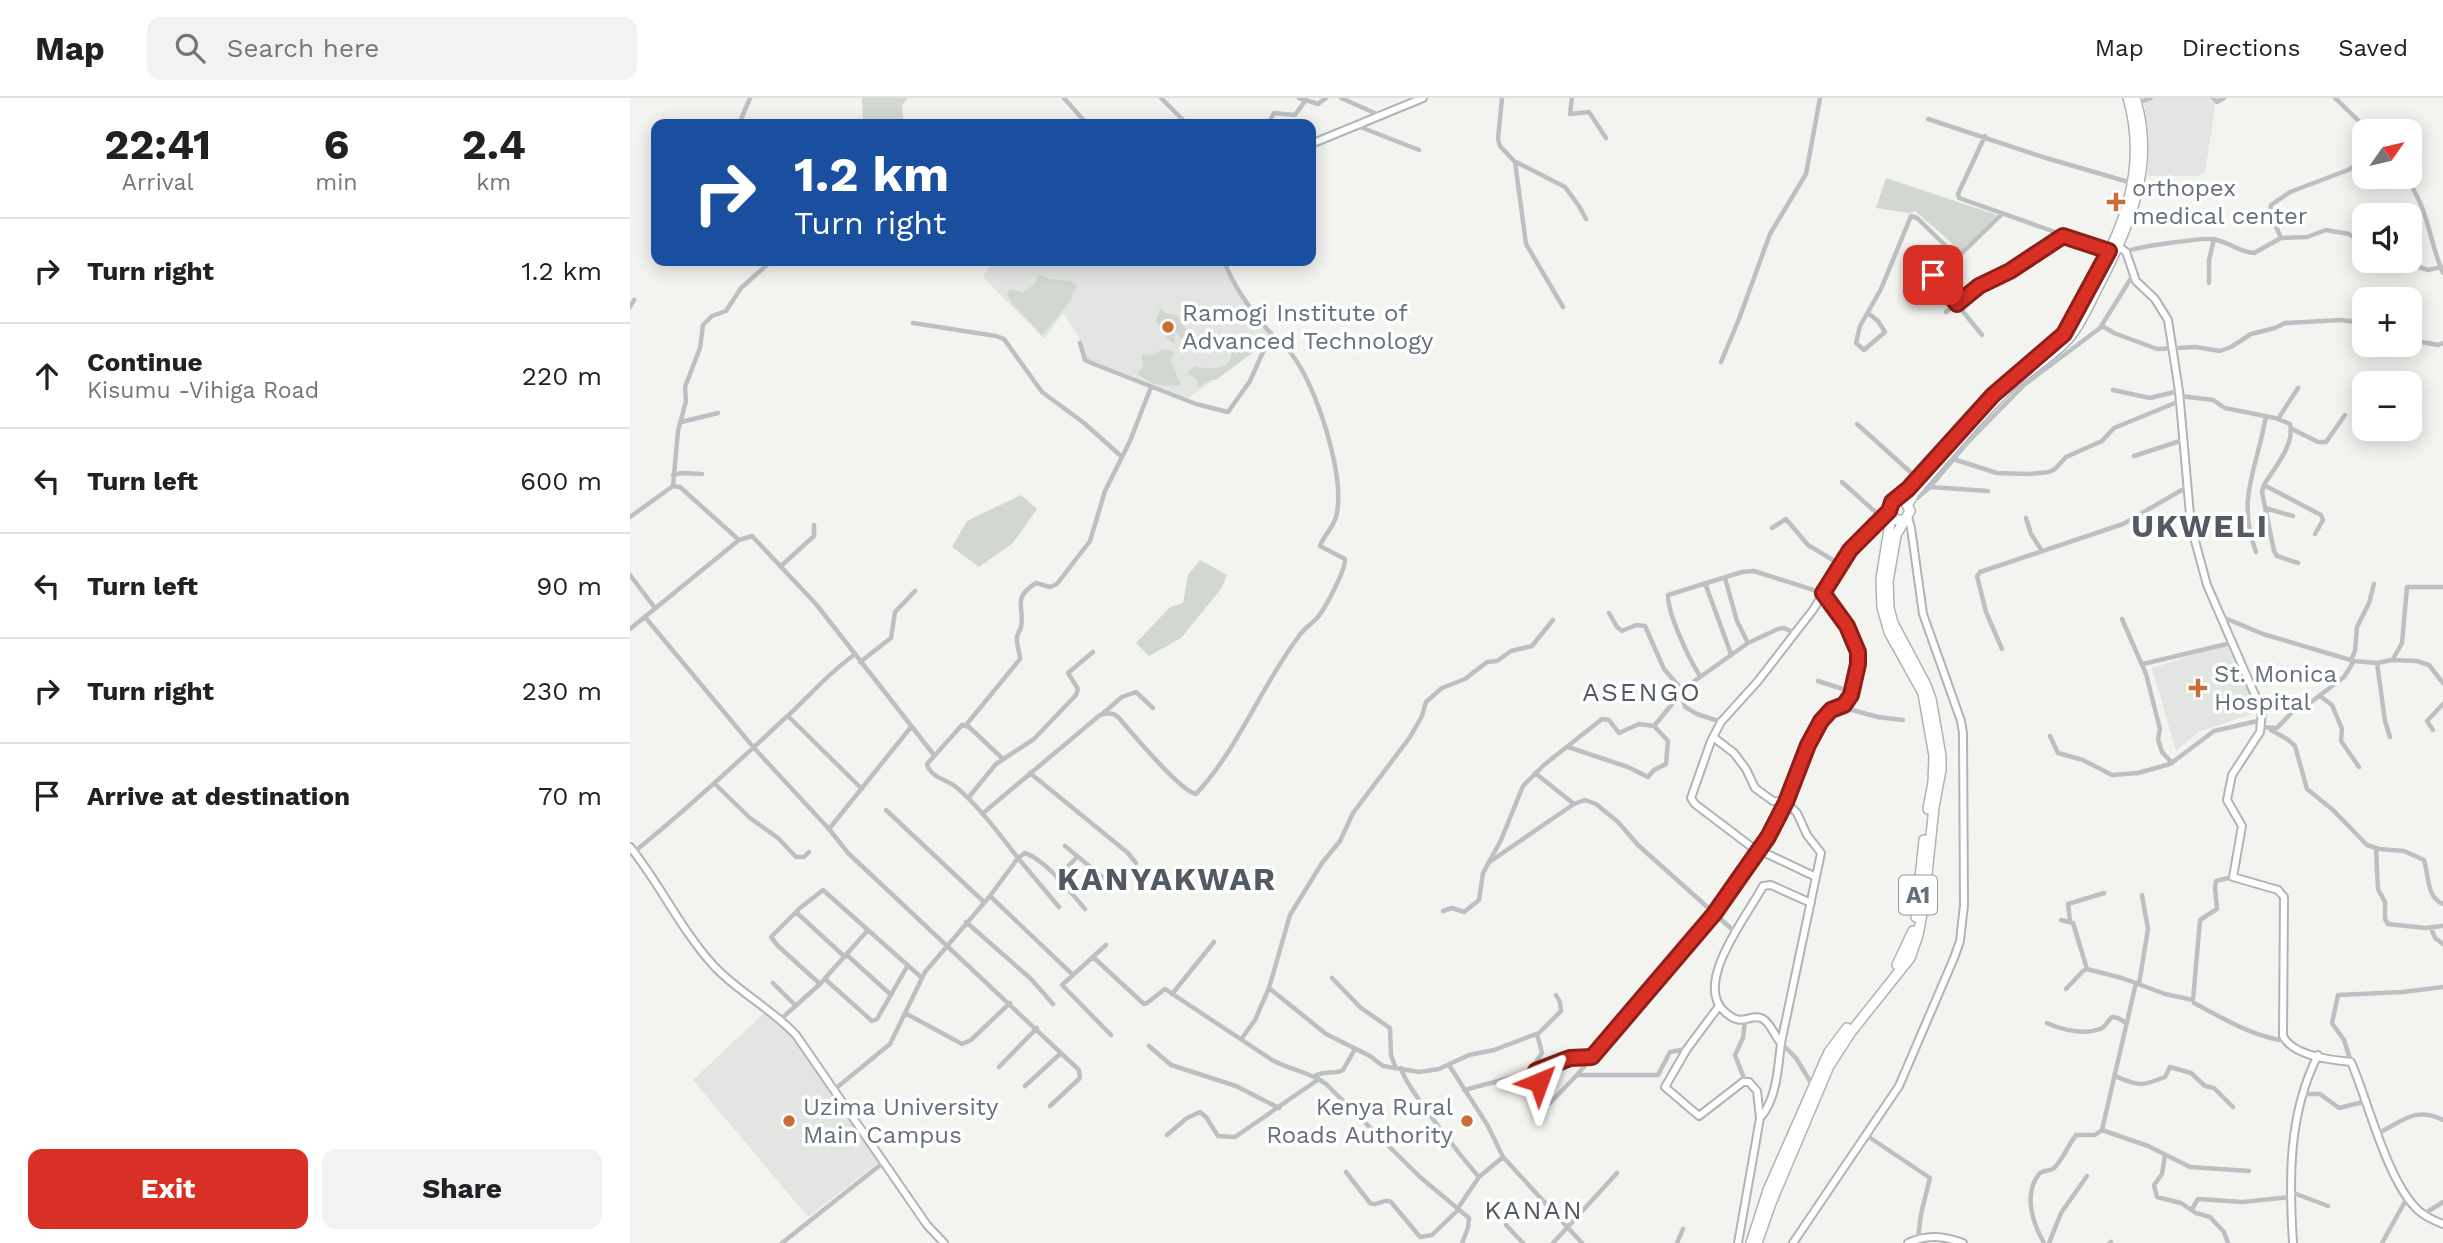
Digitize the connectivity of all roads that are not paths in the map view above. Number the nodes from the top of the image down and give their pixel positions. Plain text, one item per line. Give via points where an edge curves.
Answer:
1 (750, 98) edge
2 (1064, 98) edge
3 (1161, 98) edge
4 (1299, 98) edge
5 (1326, 98) edge
6 (1341, 98) edge
7 (1423, 98) edge
8 (1502, 98) edge
9 (1572, 98) edge
10 (1820, 98) edge
11 (2151, 98) edge
12 (2213, 98) edge
13 (2224, 98) edge
14 (2335, 98) edge
15 (2133, 100) edge
16 (1305, 101) junction
17 (1408, 101) edge
18 (1379, 115) junction
19 (1928, 118) dead end
20 (741, 119) edge
21 (1083, 119) edge
22 (1182, 119) edge
23 (1271, 119) edge
24 (2357, 119) edge
25 (1354, 125) junction
26 (1985, 136) junction
27 (1606, 138) dead end
28 (1316, 142) edge
29 (1419, 150) dead end
30 (1515, 162) junction
31 (2352, 168) edge
32 (2133, 183) junction
33 (2414, 189) edge
34 (2002, 214) junction
35 (1586, 219) dead end
36 (2063, 236) junction
37 (2352, 236) edge
38 (2281, 238) junction
39 (2214, 239) junction
40 (1947, 247) junction
41 (2118, 250) junction
42 (766, 266) edge
43 (1226, 266) edge
44 (2422, 268) edge
45 (2442, 270) edge
46 (2133, 275) junction
47 (2209, 283) dead end
48 (634, 300) dead end
49 (1957, 304) junction
50 (630, 307) edge
51 (1563, 307) dead end
52 (1946, 312) dead end
53 (1868, 313) junction
54 (2352, 321) edge
55 (913, 323) dead end
56 (2102, 326) junction
57 (1271, 334) junction
58 (1982, 335) dead end
59 (2422, 342) edge
60 (1080, 343) dead end
61 (2443, 343) edge
62 (2173, 349) junction
63 (1721, 362) dead end
64 (1152, 387) junction
65 (2298, 388) dead end
66 (2113, 390) dead end
67 (2180, 396) junction
68 (718, 413) dead end
69 (2345, 415) dead end
70 (2266, 416) junction
71 (2278, 419) junction
72 (680, 422) junction
73 (1857, 424) dead end
74 (2292, 429) junction
75 (2183, 440) junction
76 (1121, 456) junction
77 (2134, 456) dead end
78 (1953, 459) junction
79 (702, 474) dead end
80 (673, 475) junction
81 (1918, 478) junction
82 (1842, 482) dead end
83 (2264, 485) junction
84 (673, 486) junction
85 (2188, 486) junction
86 (1930, 487) junction
87 (1988, 491) dead end
88 (1898, 499) junction
89 (1909, 501) junction
90 (2265, 508) junction
91 (1887, 515) junction
92 (2293, 516) dead end
93 (630, 517) edge
94 (1906, 518) junction
95 (2026, 518) dead end
96 (814, 526) dead end
97 (1772, 528) dead end
98 (2315, 534) dead end
99 (739, 540) junction
100 (2042, 551) junction
101 (2256, 552) dead end
102 (2298, 563) dead end
103 (1842, 565) junction
104 (781, 566) junction
105 (630, 575) edge
106 (1726, 578) junction
107 (1705, 583) junction
108 (2374, 584) dead end
109 (2443, 587) edge
110 (915, 590) dead end
111 (1823, 593) junction
112 (654, 608) junction
113 (1609, 613) dead end
114 (2219, 616) junction
115 (645, 617) junction
116 (2122, 619) dead end
117 (1553, 620) dead end
118 (630, 629) edge
119 (1796, 633) junction
120 (1748, 643) junction
121 (2231, 643) junction
122 (2002, 649) dead end
123 (1093, 652) dead end
124 (1731, 654) junction
125 (855, 655) junction
126 (2392, 660) junction
127 (2353, 661) junction
128 (860, 662) junction
129 (2378, 663) junction
130 (2143, 664) junction
131 (1700, 676) junction
132 (1818, 681) dead end
133 (2443, 683) edge
134 (1683, 691) junction
135 (1852, 692) junction
136 (2320, 695) junction
137 (2443, 704) edge
138 (1840, 706) junction
139 (1153, 708) dead end
140 (1100, 715) junction
141 (789, 716) junction
142 (1903, 719) dead end
143 (1721, 722) junction
144 (2262, 724) junction
145 (966, 725) junction
146 (1654, 726) junction
147 (911, 727) junction
148 (2272, 730) junction
149 (2434, 730) dead end
150 (2050, 736) dead end
151 (1713, 737) junction
152 (2390, 737) dead end
153 (1568, 747) junction
154 (754, 748) junction
155 (934, 755) junction
156 (1002, 758) junction
157 (2172, 763) junction
158 (2359, 768) dead end
159 (1030, 773) junction
160 (1535, 774) junction
161 (715, 783) junction
162 (862, 789) junction
163 (968, 798) junction
164 (1786, 802) junction
165 (1574, 804) junction
166 (886, 810) dead end
167 (982, 814) junction
168 (829, 829) junction
169 (1065, 846) dead end
170 (632, 849) edge
171 (2376, 849) junction
172 (1758, 850) junction
173 (809, 852) dead end
174 (1077, 857) junction
175 (1018, 858) junction
176 (1136, 863) dead end
177 (1489, 863) junction
178 (1816, 877) junction
179 (2233, 877) junction
180 (1057, 878) junction
181 (1111, 884) dead end
182 (2104, 893) dead end
183 (2142, 895) dead end
184 (990, 896) junction
185 (984, 902) junction
186 (1811, 903) junction
187 (2443, 904) edge
188 (1059, 907) dead end
189 (1085, 909) dead end
190 (1443, 911) dead end
191 (796, 912) junction
192 (1714, 914) junction
193 (2061, 920) dead end
194 (2070, 921) junction
195 (965, 922) junction
196 (2443, 926) edge
197 (2431, 928) junction
198 (869, 930) junction
199 (1736, 933) junction
200 (1214, 942) dead end
201 (2443, 944) edge
202 (1106, 945) dead end
203 (945, 946) junction
204 (846, 956) junction
205 (1093, 957) junction
206 (908, 965) junction
207 (2087, 970) junction
208 (1073, 975) junction
209 (922, 978) junction
210 (1332, 978) dead end
211 (825, 979) junction
212 (773, 983) dead end
213 (2137, 983) junction
214 (820, 984) junction
215 (2443, 987) edge
216 (1269, 988) junction
217 (2066, 989) dead end
218 (891, 994) junction
219 (1172, 994) junction
220 (1556, 995) dead end
221 (1010, 1003) junction
222 (2194, 1003) dead end
223 (1053, 1004) dead end
224 (796, 1006) junction
225 (1719, 1006) junction
226 (905, 1013) junction
227 (781, 1019) junction
228 (1745, 1021) junction
229 (2047, 1023) dead end
230 (2126, 1023) junction
231 (1037, 1028) junction
232 (1537, 1034) junction
233 (1111, 1035) dead end
234 (1242, 1038) junction
235 (2286, 1041) junction
236 (1781, 1043) junction
237 (1149, 1046) dead end
238 (1355, 1049) junction
239 (1686, 1049) junction
240 (1062, 1053) junction
241 (2318, 1055) junction
242 (1592, 1057) junction
243 (2351, 1062) junction
244 (1449, 1065) junction
245 (1395, 1067) junction
246 (999, 1068) dead end
247 (1401, 1068) junction
248 (1536, 1071) junction
249 (1529, 1073) junction
250 (1577, 1075) junction
251 (2115, 1076) junction
252 (1317, 1078) junction
253 (1745, 1082) junction
254 (1025, 1086) dead end
255 (1814, 1087) junction
256 (835, 1089) junction
257 (1464, 1090) junction
258 (2302, 1094) junction
259 (2367, 1101) junction
260 (1050, 1106) dead end
261 (2233, 1107) dead end
262 (1279, 1108) junction
263 (1760, 1118) junction
264 (2443, 1120) edge
265 (2102, 1130) junction
266 (2378, 1133) junction
267 (1167, 1135) dead end
268 (1867, 1135) junction
269 (2165, 1155) junction
270 (1503, 1157) junction
271 (884, 1162) junction
272 (2249, 1171) dead end
273 (1346, 1172) dead end
274 (1617, 1173) dead end
275 (2087, 1176) dead end
276 (1479, 1177) junction
277 (2291, 1194) junction
278 (2408, 1197) junction
279 (2443, 1202) edge
280 (2328, 1206) dead end
281 (1458, 1209) junction
282 (2192, 1209) junction
283 (2424, 1214) junction
284 (2443, 1224) edge
285 (1506, 1225) dead end
286 (1569, 1227) junction
287 (1683, 1229) dead end
288 (1918, 1239) junction
289 (782, 1243) edge
290 (944, 1243) edge
291 (1462, 1243) edge
292 (1523, 1243) edge
293 (1553, 1243) edge
294 (1583, 1243) edge
295 (1677, 1243) edge
296 (1738, 1243) edge
297 (1751, 1243) edge
298 (1757, 1243) edge
299 (1793, 1243) edge
300 (1909, 1243) edge
301 (1963, 1243) edge
302 (2046, 1243) edge
303 (2228, 1243) edge
304 (2293, 1243) edge
305 (2382, 1243) edge

1 - 20 street
2 - 21 street
3 - 22 street
4 - 16 street
5 - 16 street via 1318,104
6 - 18 street
7 - 17 street
8 - 30 street via 1498,139
9 - 27 street via 1570,114 1590,113
10 - 63 street via 1805,174 1769,234
11 - 15 street
12 - 13 street via 2217,102
14 - 24 street
15 - 32 highway, A1
15 - 41 highway, A1 via 2142,143 2140,179
16 - 23 street via 1298,113 1274,113
17 - 18 street
18 - 25 street
19 - 26 street
25 - 28 street
25 - 29 street
26 - 32 street
26 - 34 street via 1958,197
30 - 35 street via 1565,187
30 - 51 street via 1526,244
31 - 38 street via 2290,192 2271,205
32 - 41 highway, A1
33 - 45 street
34 - 36 street
34 - 40 street via 1963,253
36 - 41 street
36 - 49 street
37 - 38 street via 2333,229 2302,238
38 - 39 street via 2254,253
39 - 41 street
39 - 47 street
40 - 49 street via 1931,272
40 - 53 street via 1911,216
41 - 46 street
41 - 81 highway, A1 via 2064,334 1993,395
41 - 89 highway, A1 via 2071,335 2004,393
42 - 72 street via 741,288 726,310 704,325 685,387
43 - 57 street
44 - 45 street
46 - 56 street
46 - 62 street via 2164,311
48 - 50 street
49 - 52 street
49 - 58 street
53 - 53 street via 1856,341 1864,350 1885,332
54 - 62 street via 2285,323 2247,335 2223,351
55 - 76 street via 1004,339 1042,392
56 - 62 street via 2154,349
56 - 78 street via 2024,385
57 - 64 street via 1250,381 1229,412
57 - 140 street via 1297,362 1321,414 1339,496 1335,522 1320,546 1345,559 1343,570 1321,612 1297,638 1239,735 1196,794 1189,793 1115,715
59 - 61 street
60 - 64 street via 1086,360
62 - 67 street
64 - 76 street
65 - 71 street
66 - 67 street via 2146,398
67 - 70 street via 2213,400 2225,408
67 - 75 street
67 - 78 street via 2114,428 2102,441 2067,457 2049,472 1997,473
68 - 72 street
69 - 74 street via 2326,442
70 - 71 street
70 - 101 street via 2247,502
71 - 74 street
72 - 80 street
73 - 81 street
74 - 83 street
75 - 77 street
75 - 85 street
76 - 145 street via 1090,541 1057,584 1036,583 1024,594 1016,638 1020,659
78 - 86 street
79 - 80 street
80 - 84 street
81 - 88 highway, A1
82 - 91 street
83 - 90 street
83 - 98 street via 2321,515
84 - 93 street
84 - 99 street via 685,489
85 - 100 street via 2123,524
85 - 114 street via 2195,547
86 - 87 street
86 - 89 street
88 - 89 highway
88 - 91 highway, A1
89 - 94 highway, A1
90 - 92 street
90 - 102 street via 2276,554
91 - 94 highway
91 - 103 street via 1850,550
91 - 255 highway, A1 via 1882,607 1889,632 1923,693 1934,756 1917,911 1903,956 1829,1052
94 - 268 street via 1923,614 1963,733 1964,905 1960,941 1949,972 1899,1086
94 - 298 highway, A1 via 1896,531 1889,608 1931,699 1941,756 1920,928 1910,958 1829,1066
95 - 100 street
96 - 104 street via 814,536
97 - 103 street via 1786,519 1808,545
99 - 104 street via 752,536
99 - 112 street
100 - 122 street via 1978,573 1986,612
103 - 111 street
104 - 125 street
105 - 112 street
106 - 107 street
106 - 111 street via 1754,571
106 - 120 street
107 - 124 street
107 - 131 street via 1667,597
108 - 127 street via 2357,627
109 - 126 street via 2407,587 2402,643
110 - 128 street via 895,612 891,638
111 - 119 street
111 - 135 street via 1855,643 1859,658
112 - 115 street
113 - 134 street via 1622,631 1644,626 1664,669
114 - 121 street
114 - 127 street
115 - 118 street
115 - 154 street
116 - 130 street
117 - 216 street via 1532,646 1487,662 1426,702 1410,737 1353,813 1340,842 1290,915
119 - 120 street via 1778,629
119 - 143 street
120 - 124 street
121 - 130 street
121 - 144 street via 2260,705
123 - 156 street via 1068,673 1076,695 1034,739
124 - 131 street
125 - 128 street
125 - 141 street
126 - 129 street
126 - 133 street via 2424,663
127 - 129 street
127 - 136 street via 2344,677
128 - 147 street
129 - 152 street
130 - 157 street via 2160,729 2158,739
131 - 134 street
132 - 135 street
134 - 143 street via 1685,707
134 - 146 street
135 - 138 street
136 - 148 street
136 - 158 street via 2332,705 2342,729 2341,741
137 - 149 street via 2427,721
138 - 142 street
138 - 164 street via 1828,712 1816,730
139 - 140 street via 1133,692
140 - 159 street
141 - 154 street
141 - 162 street
143 - 151 street
144 - 148 street
144 - 157 street via 2214,731
144 - 179 street via 2229,787 2229,806 2242,826
145 - 155 street
145 - 156 street
146 - 153 street via 1639,724 1619,733 1605,718
146 - 153 street via 1669,746 1666,764 1649,777
147 - 155 street
147 - 162 street
148 - 171 street via 2297,750 2307,789
150 - 157 street via 2058,753 2112,775
151 - 164 street via 1734,753 1754,786 1773,801
151 - 172 street via 1690,798
153 - 160 street
154 - 161 street
154 - 168 street
155 - 163 street via 927,764 929,769
156 - 163 street
159 - 167 street
159 - 176 street
160 - 165 street
160 - 177 street via 1523,786
161 - 170 street
161 - 173 street via 796,857
162 - 168 street
163 - 167 street
164 - 172 street
164 - 178 street via 1821,850
165 - 177 street
165 - 192 street via 1585,800 1596,804
166 - 185 street
167 - 175 street
168 - 203 street
169 - 174 street
170 - 227 street via 712,963
171 - 187 street via 2404,851 2424,860 2429,888
171 - 197 street via 2378,889 2387,923
172 - 178 street
172 - 192 street
174 - 180 street
174 - 181 street
175 - 180 street via 1029,853
175 - 184 street
175 - 188 street
177 - 190 street via 1477,902 1464,912
178 - 186 street
179 - 213 street via 2217,881 2217,909 2200,920 2193,1000
179 - 235 street via 2278,890 2284,897
180 - 189 street
182 - 194 street via 2068,904
183 - 213 street via 2148,929
184 - 185 street
184 - 208 street
185 - 195 street
186 - 199 street via 1765,884
186 - 236 street
191 - 198 street via 823,890
191 - 204 street
191 - 214 street via 771,937
192 - 199 street
192 - 242 street
193 - 194 street
194 - 207 street
195 - 203 street
195 - 223 street
196 - 197 street
197 - 201 street
198 - 204 street
198 - 206 street
199 - 225 street via 1713,986
200 - 219 street
202 - 205 street
203 - 209 street
203 - 221 street
204 - 211 street
204 - 218 street
205 - 208 street
205 - 219 street via 1144,1004 1164,988
206 - 209 street
206 - 218 street
207 - 213 street
207 - 217 street
208 - 233 street via 1062,986
209 - 226 street
210 - 245 street via 1361,1008 1390,1028
211 - 214 street
211 - 218 street via 872,1021
212 - 224 street
213 - 230 street
214 - 224 street
215 - 243 street via 2338,995 2332,1023
216 - 234 street
216 - 238 street via 1317,1028
219 - 234 street
220 - 232 street via 1561,1011
221 - 226 street via 962,1044
221 - 231 street
222 - 235 street via 2240,1028
224 - 227 street
225 - 228 street via 1731,1017
225 - 239 street
226 - 256 street via 885,1049
227 - 256 street
228 - 236 street via 1764,1020
228 - 253 street via 1735,1055
229 - 230 street via 2084,1032 2102,1029 2112,1017
230 - 251 street
231 - 240 street
231 - 246 street
232 - 244 street
232 - 249 street via 1542,1053
234 - 252 street via 1283,1066
235 - 241 street
236 - 255 street
236 - 263 street via 1772,1093
237 - 262 street via 1171,1065 1236,1086
238 - 245 street via 1383,1066
238 - 252 street via 1343,1070 1325,1071
239 - 250 street via 1670,1052 1658,1075
239 - 253 street via 1665,1087 1698,1115
240 - 254 street
240 - 260 street via 1081,1076
241 - 243 street
241 - 258 street
242 - 248 street via 1570,1058
242 - 250 street
243 - 259 street
244 - 247 street via 1423,1073
244 - 257 street
245 - 247 street
247 - 276 street
248 - 249 street
248 - 250 street via 1550,1103
249 - 257 street
251 - 261 street via 2142,1085 2165,1077 2170,1067 2191,1073
251 - 265 street
252 - 262 street
252 - 281 street
253 - 263 street via 1757,1091
255 - 297 highway, A1 via 1768,1190
256 - 271 street
257 - 270 street
258 - 259 street via 2320,1094 2339,1108
258 - 277 street via 2291,1158
259 - 266 street
262 - 267 street via 1235,1138 1218,1136 1200,1112
263 - 296 street
264 - 266 street via 2417,1113
265 - 269 street
265 - 302 street via 2095,1135 2076,1135 2054,1168 2037,1179 2031,1214
266 - 278 street
268 - 288 street via 1930,1178
268 - 299 street
269 - 272 street via 2196,1169
269 - 282 street via 2162,1174 2154,1185 2156,1195
270 - 276 street
270 - 286 street
271 - 289 street
271 - 290 street
273 - 281 street via 1370,1203 1391,1202 1420,1237 1432,1235
274 - 286 street
275 - 302 street
276 - 281 street
277 - 280 street
277 - 282 street via 2243,1202 2198,1199
277 - 304 street
278 - 283 street
278 - 305 street
279 - 283 street
281 - 291 street via 1469,1218
282 - 303 street via 2211,1218
283 - 284 street
285 - 292 street
286 - 293 street
286 - 294 street
287 - 295 street
288 - 300 street
288 - 301 street via 1941,1237

